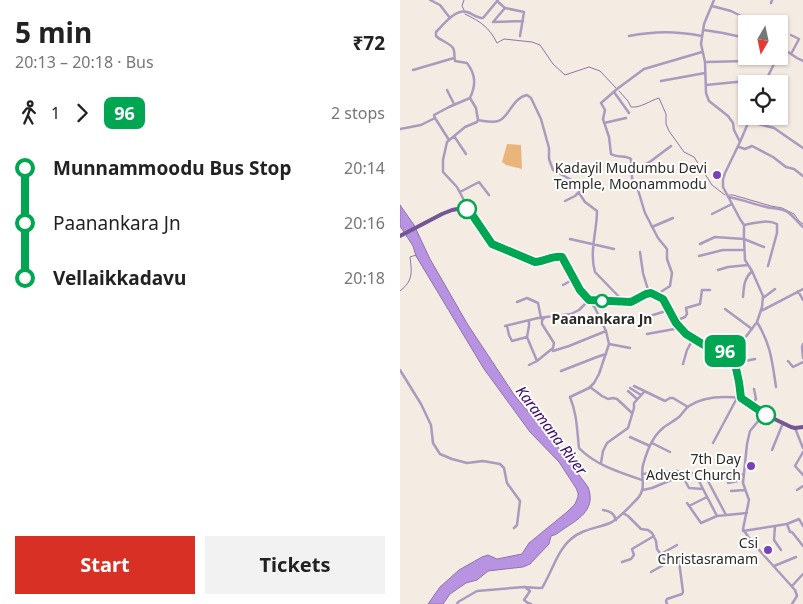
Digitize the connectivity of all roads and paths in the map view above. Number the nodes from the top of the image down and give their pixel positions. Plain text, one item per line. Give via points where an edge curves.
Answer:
1 (430, 0) edge
2 (498, 0) edge
3 (714, 0) edge
4 (712, 6) junction
5 (505, 8) junction
6 (739, 15) edge
7 (450, 18) junction
8 (523, 21) junction
9 (703, 30) junction
10 (791, 34) dead end
11 (520, 36) dead end
12 (629, 36) dead end
13 (702, 36) junction
14 (738, 36) edge
15 (702, 52) junction
16 (788, 52) edge
17 (791, 54) junction
18 (454, 58) junction
19 (803, 61) edge
20 (705, 62) junction
21 (738, 62) edge
22 (413, 70) dead end
23 (705, 72) junction
24 (661, 81) dead end
25 (738, 82) edge
26 (706, 85) junction
27 (447, 90) dead end
28 (614, 92) junction
29 (470, 98) junction
30 (454, 105) junction
31 (629, 113) dead end
32 (435, 118) junction
33 (626, 118) dead end
34 (478, 120) junction
35 (604, 124) junction
36 (747, 125) edge
37 (763, 125) edge
38 (400, 129) edge
39 (454, 136) junction
40 (449, 140) junction
41 (740, 142) junction
42 (671, 146) dead end
43 (739, 147) junction
44 (803, 148) edge
45 (466, 154) dead end
46 (632, 172) junction
47 (803, 176) edge
48 (460, 192) junction
49 (579, 192) junction
50 (489, 195) dead end
51 (728, 197) junction
52 (565, 202) dead end
53 (732, 204) junction
54 (471, 213) junction
55 (712, 214) dead end
56 (673, 218) dead end
57 (744, 225) junction
58 (652, 227) junction
59 (803, 227) edge
60 (400, 236) edge
61 (570, 239) dead end
62 (744, 239) junction
63 (593, 244) junction
64 (700, 244) dead end
65 (764, 247) dead end
66 (614, 249) dead end
67 (744, 250) junction
68 (640, 252) dead end
69 (699, 256) dead end
70 (748, 265) junction
71 (768, 266) dead end
72 (718, 270) dead end
73 (752, 271) junction
74 (574, 279) junction
75 (562, 285) dead end
76 (774, 289) dead end
77 (803, 289) edge
78 (710, 290) dead end
79 (798, 291) junction
80 (649, 293) junction
81 (656, 295) junction
82 (743, 297) dead end
83 (763, 298) junction
84 (589, 300) junction
85 (803, 300) edge
86 (517, 302) dead end
87 (625, 303) junction
88 (725, 309) dead end
89 (669, 310) junction
90 (761, 312) junction
91 (650, 316) dead end
92 (543, 318) junction
93 (529, 321) junction
94 (675, 321) junction
95 (758, 322) junction
96 (680, 328) junction
97 (752, 329) junction
98 (606, 331) junction
99 (647, 334) dead end
100 (527, 337) junction
101 (693, 339) junction
102 (610, 344) junction
103 (803, 344) edge
104 (630, 348) dead end
105 (553, 351) dead end
106 (606, 354) junction
107 (733, 355) junction
108 (803, 358) edge
109 (755, 359) dead end
110 (788, 360) dead end
111 (537, 361) junction
112 (803, 362) edge
113 (735, 363) junction
114 (683, 364) dead end
115 (529, 365) dead end
116 (400, 370) edge
117 (561, 372) dead end
118 (634, 386) dead end
119 (590, 387) junction
120 (776, 387) dead end
121 (630, 388) dead end
122 (754, 388) dead end
123 (628, 391) dead end
124 (644, 392) junction
125 (641, 395) junction
126 (739, 398) junction
127 (637, 399) junction
128 (752, 406) junction
129 (688, 407) junction
130 (632, 413) dead end
131 (764, 414) junction
132 (783, 423) junction
133 (803, 427) edge
134 (795, 428) junction
135 (630, 437) dead end
136 (651, 443) junction
137 (712, 443) dead end
138 (650, 446) junction
139 (772, 450) dead end
140 (803, 450) edge
141 (670, 452) dead end
142 (601, 463) junction
143 (678, 471) dead end
144 (692, 472) dead end
145 (642, 474) junction
146 (744, 474) junction
147 (803, 475) edge
148 (681, 476) junction
149 (697, 477) dead end
150 (724, 478) dead end
151 (642, 480) junction
152 (743, 480) junction
153 (708, 481) dead end
154 (728, 483) dead end
155 (803, 486) edge
156 (703, 489) junction
157 (643, 490) junction
158 (745, 490) junction
159 (797, 490) dead end
160 (731, 491) dead end
161 (707, 497) junction
162 (687, 503) dead end
163 (689, 506) junction
164 (603, 510) dead end
165 (622, 513) junction
166 (747, 513) junction
167 (726, 515) junction
168 (716, 516) junction
169 (803, 517) edge
170 (616, 520) junction
171 (799, 520) junction
172 (787, 524) junction
173 (775, 526) junction
174 (803, 526) edge
175 (514, 528) dead end
176 (744, 531) junction
177 (654, 536) junction
178 (677, 545) dead end
179 (803, 546) edge
180 (781, 550) dead end
181 (661, 554) junction
182 (796, 557) dead end
183 (622, 562) dead end
184 (667, 563) junction
185 (774, 566) junction
186 (650, 572) dead end
187 (803, 574) edge
188 (792, 586) junction
189 (524, 587) junction
190 (458, 604) edge
191 (531, 604) edge
192 (667, 604) edge
193 (792, 604) edge

1 - 7 street via 440,5
2 - 5 street
2 - 7 street via 483,18 463,12
3 - 4 street
4 - 6 street
4 - 9 street
5 - 8 street via 524,12
5 - 8 street via 493,22
7 - 18 street via 436,36 452,47
8 - 11 street
9 - 13 street
9 - 14 street
10 - 17 street via 799,39
12 - 13 street via 670,31
13 - 15 street
15 - 20 street
15 - 28 street via 644,69
16 - 17 street
17 - 19 street
18 - 22 street
18 - 29 street via 466,63 472,71 474,88
20 - 21 street
20 - 23 street
23 - 24 street
23 - 26 street
25 - 26 street
26 - 41 street via 709,101 728,116
27 - 30 street
28 - 31 street
28 - 35 street via 601,104 605,110
29 - 30 street
29 - 34 street
30 - 32 street via 434,115
32 - 38 street
32 - 40 street
33 - 35 street
34 - 39 street
34 - 49 street via 496,122 504,119 519,99 528,95 541,119 553,170 579,184
35 - 46 street via 611,154 630,158
36 - 41 street
37 - 44 street via 774,128
39 - 40 street
39 - 45 street
40 - 48 street via 444,151 443,172
41 - 43 street
42 - 46 street
43 - 47 street via 752,146
43 - 51 street via 722,179
46 - 58 street
48 - 50 street via 479,182
48 - 54 street
49 - 52 street
49 - 63 street via 597,212
51 - 53 street
51 - 59 street via 789,212
53 - 55 street
53 - 57 street
54 - 60 main road via 460,208
54 - 74 main road via 492,244 535,262 560,256
56 - 58 street
57 - 62 street
57 - 71 street via 778,224
58 - 81 street via 666,248 672,273 670,286
61 - 63 street
62 - 64 street via 715,237
62 - 65 street
62 - 67 street
63 - 66 street
63 - 87 street via 595,273
67 - 69 street via 722,250
67 - 70 street
68 - 80 street
70 - 72 street
70 - 73 street
73 - 82 street via 744,283
73 - 83 street
74 - 75 street
74 - 84 main road
76 - 83 street
77 - 79 street
78 - 94 street via 702,290 700,304 686,308 685,317
79 - 85 street
79 - 90 street
80 - 81 main road
80 - 87 main road
81 - 89 main road via 663,299
83 - 90 street
84 - 87 main road
84 - 92 street via 571,314
84 - 98 street
86 - 92 street via 527,298 538,304
88 - 97 street
89 - 91 street
89 - 94 main road
90 - 95 street
92 - 93 street
92 - 111 street via 542,324 554,344
93 - 100 street
93 - 100 street via 506,326 512,341
94 - 96 main road
95 - 97 street
95 - 120 street via 770,350
96 - 99 street
96 - 101 main road
97 - 107 street
98 - 102 street
98 - 105 street
100 - 111 street
101 - 107 main road
101 - 114 street
102 - 104 street
102 - 106 street
103 - 108 street
106 - 117 street
106 - 119 street
107 - 113 main road
109 - 113 street
110 - 112 street via 794,367
111 - 115 street
113 - 126 main road
116 - 175 street via 425,411 433,443 440,454 467,463 483,460 504,468 507,483 520,501
118 - 124 street
119 - 130 street via 608,399 617,398
119 - 142 street via 570,398 579,448
121 - 125 street
122 - 128 street via 756,399
123 - 127 street
124 - 125 street
124 - 129 street via 665,401 673,398
125 - 127 street
126 - 128 main road
126 - 129 street via 711,398
126 - 137 street
127 - 142 street via 628,428 607,444
128 - 131 main road
129 - 136 street
131 - 132 main road
131 - 146 street via 750,431
132 - 134 main road
132 - 139 street
133 - 134 main road
134 - 140 street
135 - 138 street
136 - 138 street
136 - 141 street
138 - 145 street
140 - 147 street via 795,466
142 - 151 street
143 - 145 street
144 - 148 street
145 - 151 street
146 - 150 street
146 - 152 street
148 - 156 street via 689,488
148 - 157 street
149 - 156 street
151 - 157 street
152 - 154 street
152 - 158 street
153 - 167 street
155 - 159 street
156 - 161 street
157 - 165 street
158 - 160 street
158 - 166 street via 749,500
161 - 163 street
161 - 168 street
162 - 163 street
163 - 168 street via 700,523
164 - 170 street via 611,512
165 - 170 street
165 - 177 street
166 - 167 street
166 - 176 street
167 - 168 street
169 - 171 street
170 - 189 street via 572,538 543,587
171 - 172 street
171 - 174 street
172 - 173 street
172 - 179 street
173 - 176 street
173 - 180 street via 774,540
176 - 185 street
177 - 181 street
177 - 183 street via 632,550 632,559
178 - 181 street
181 - 184 street
182 - 185 street
184 - 186 street
184 - 192 street via 680,561 683,592 667,599
185 - 188 street
187 - 188 street
188 - 193 street via 797,595
189 - 190 street via 477,592
189 - 191 street via 530,591 524,600

